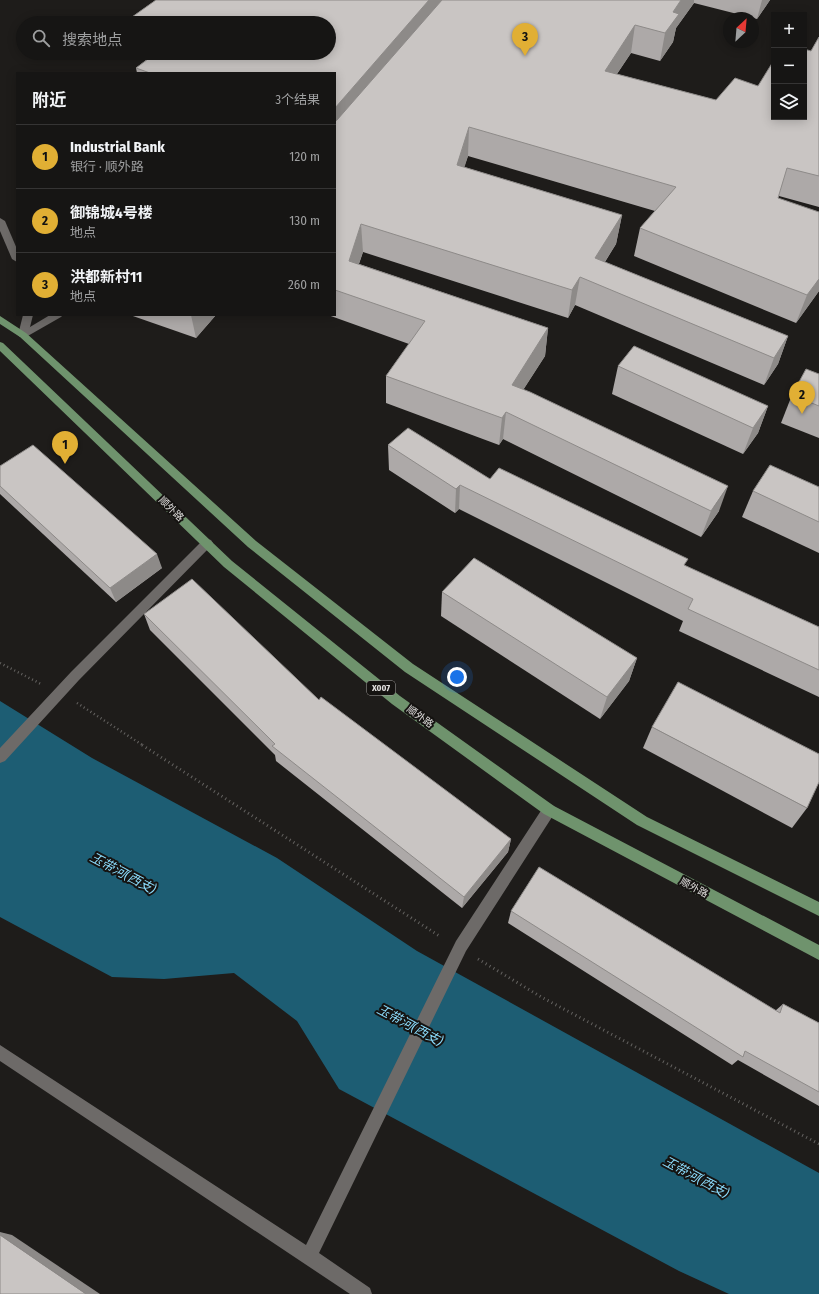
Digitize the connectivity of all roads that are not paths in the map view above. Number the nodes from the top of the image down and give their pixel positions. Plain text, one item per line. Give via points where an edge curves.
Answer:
1 (0, 222) edge
2 (16, 257) edge
3 (28, 316) edge
4 (56, 316) edge
5 (0, 319) edge
6 (23, 335) junction
7 (1, 346) edge
8 (207, 543) junction
9 (0, 757) edge
10 (549, 810) junction
11 (819, 909) edge
12 (819, 953) edge
13 (0, 1052) edge
14 (309, 1256) junction
15 (364, 1294) edge

1 - 2 street
3 - 6 street
4 - 6 street
5 - 6 main road
6 - 11 main road via 252,544 409,668 642,821
7 - 8 main road, 顺外路 / X007
8 - 9 street via 75,676
8 - 10 main road, 顺外路 / X007 via 228,564 396,700
10 - 12 main road, 顺外路 / X007
10 - 14 street via 466,951
13 - 14 street
14 - 15 street

